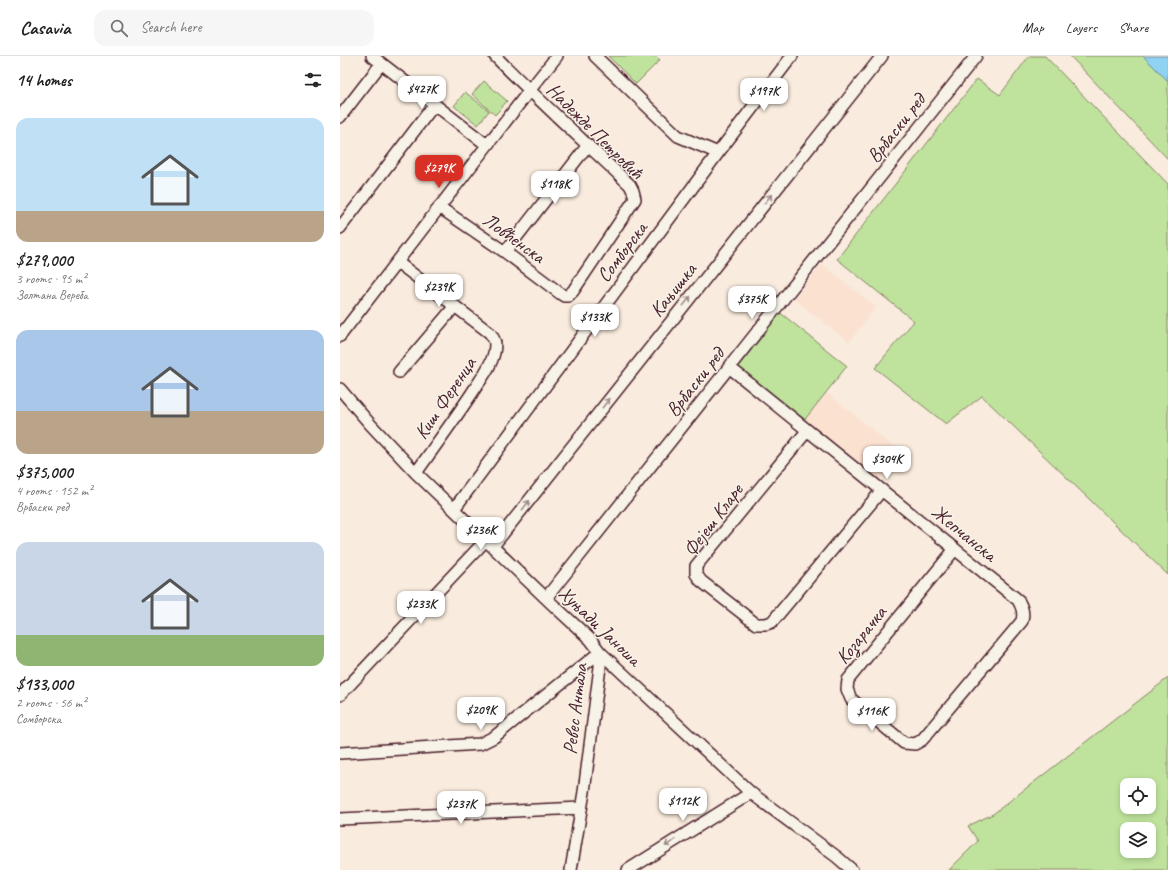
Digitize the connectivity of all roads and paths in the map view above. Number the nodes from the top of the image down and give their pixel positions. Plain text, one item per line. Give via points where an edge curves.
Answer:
1 (372, 56) edge
2 (495, 56) edge
3 (557, 56) edge
4 (595, 56) edge
5 (792, 56) edge
6 (882, 56) edge
7 (976, 56) edge
8 (381, 64) junction
9 (529, 91) junction
10 (434, 104) junction
11 (340, 117) edge
12 (487, 145) junction
13 (588, 145) junction
14 (718, 153) junction
15 (439, 207) junction
16 (340, 228) edge
17 (505, 252) junction
18 (397, 262) junction
19 (568, 296) joint
20 (455, 306) junction
21 (340, 336) edge
22 (729, 367) junction
23 (399, 372) dead end
24 (340, 389) edge
25 (807, 431) junction
26 (416, 473) junction
27 (882, 490) junction
28 (454, 509) junction
29 (489, 543) junction
30 (955, 549) junction
31 (546, 598) junction
32 (1023, 609) joint
33 (600, 652) junction
34 (340, 695) edge
35 (340, 753) edge
36 (751, 793) junction
37 (581, 808) junction
38 (340, 819) edge
39 (571, 870) edge
40 (628, 870) edge
41 (852, 870) edge

1 - 8 street
2 - 9 street, Надежде Петровић
3 - 9 street
4 - 14 street via 678,136
5 - 14 street, Сомборска
29 -> 6 street, Кањишка
7 - 22 street, Врбаски ред
8 - 10 street
8 - 11 street
9 - 12 street
9 - 13 street, Надежде Петровић
10 - 12 street
10 - 16 street
12 - 15 street
13 - 17 street
13 - 19 street, Надежде Петровић via 630,185 635,199
14 - 28 street, Сомборска
15 - 17 street, Ловћенска
15 - 18 street
17 - 19 street, Ловћенска via 561,294
18 - 20 street
18 - 21 street
20 - 23 street
20 - 26 street, Киш Ференца via 490,333 495,340 495,351 487,370
22 - 25 street, Жепчанска
22 - 31 street, Врбаски ред
24 - 26 street, Хуњади Јаноша
25 - 27 street, Жепчанска
25 - 27 street, Фејеш Кларе via 696,566 696,574 701,581 756,624 772,622
26 - 28 street, Хуњади Јаноша
27 - 30 street, Жепчанска
28 - 29 street, Хуњади Јаноша
29 - 31 street, Хуњади Јаноша
29 - 34 street, Кањишка
30 - 32 street, Жепчанска via 1018,600
30 - 32 street, Козарачка via 848,680 847,689 851,699 904,743 918,742 1022,621
31 - 33 street, Хуњади Јаноша via 590,639
33 - 35 street, Ревес Антала via 494,736 480,744
33 - 36 street, Хуњади Јаноша
33 - 37 street, Ревес Антала
36 -> 40 street
36 - 41 street, Хуњади Јаноша
37 - 38 street
37 - 39 street, Ревес Антала

